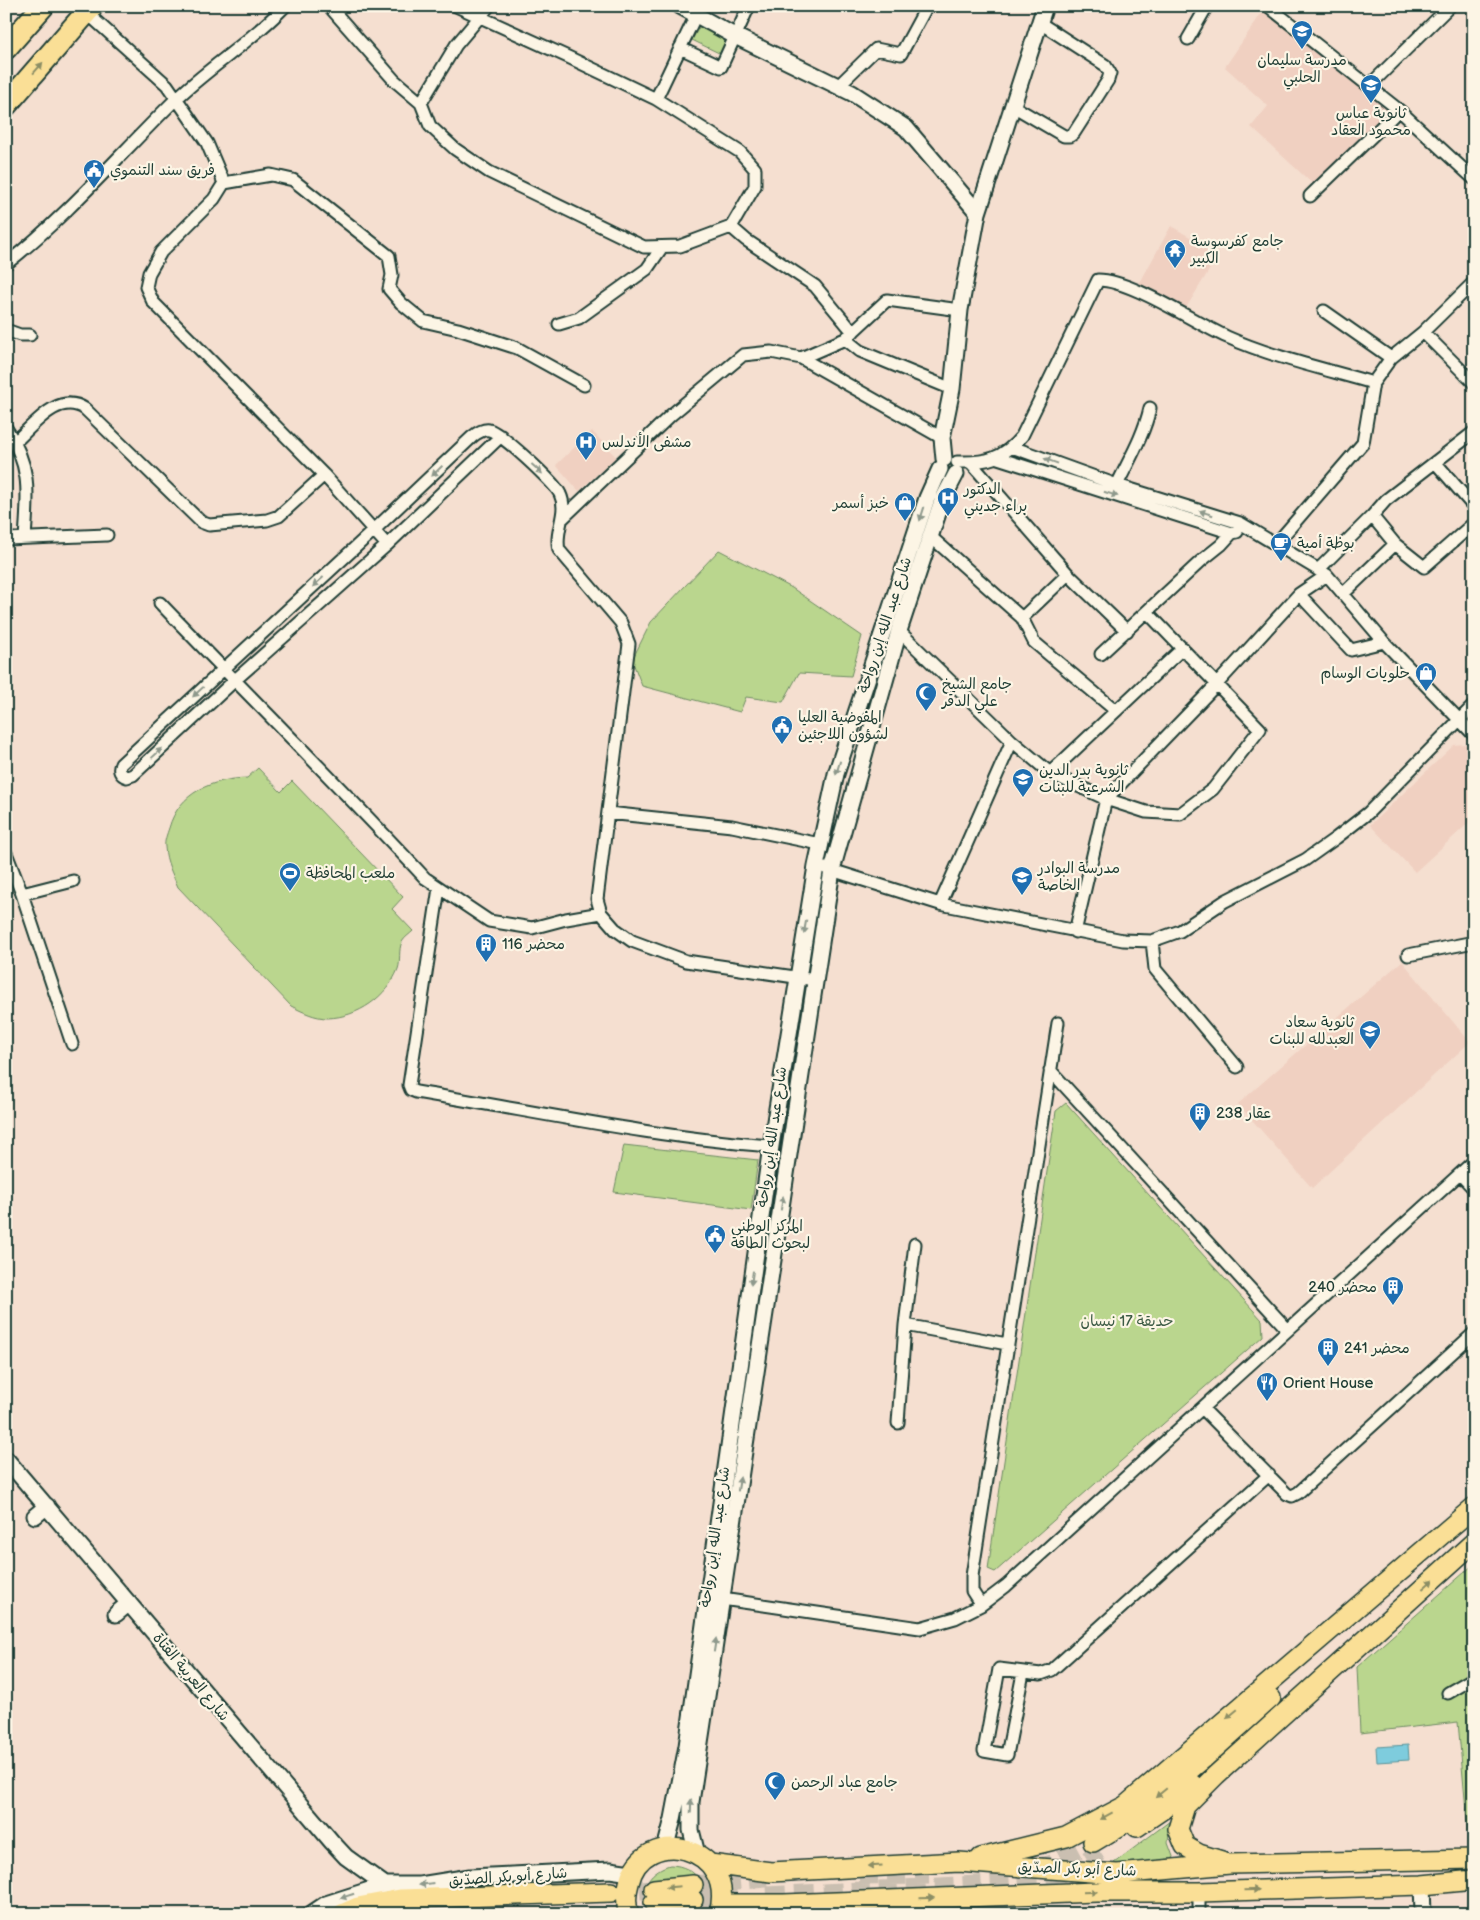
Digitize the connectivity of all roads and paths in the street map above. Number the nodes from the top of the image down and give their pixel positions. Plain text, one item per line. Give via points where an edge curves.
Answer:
1 (42, 6) edge
2 (285, 6) edge
3 (329, 6) edge
4 (456, 6) edge
5 (489, 6) edge
6 (680, 6) edge
7 (749, 6) edge
8 (927, 6) edge
9 (1045, 6) edge
10 (1207, 6) edge
11 (1268, 6) edge
12 (1446, 7) edge
13 (90, 10) edge
14 (696, 14) junction
15 (481, 17) junction
16 (1040, 22) junction
17 (736, 36) junction
18 (1188, 39) dead end
19 (6, 48) edge
20 (680, 48) junction
21 (838, 86) junction
22 (1369, 86) junction
23 (176, 99) junction
24 (656, 99) junction
25 (421, 103) junction
26 (6, 105) edge
27 (1013, 106) junction
28 (1399, 110) junction
29 (1474, 179) edge
30 (224, 183) junction
31 (1310, 196) dead end
32 (978, 213) junction
33 (731, 227) junction
34 (662, 247) junction
35 (6, 264) edge
36 (1474, 282) edge
37 (960, 310) junction
38 (1324, 311) dead end
39 (559, 324) dead end
40 (6, 330) edge
41 (1423, 332) junction
42 (30, 335) dead end
43 (849, 335) junction
44 (801, 358) junction
45 (1391, 358) junction
46 (1373, 383) junction
47 (1474, 383) edge
48 (584, 385) dead end
49 (952, 389) junction
50 (1150, 408) dead end
51 (6, 428) edge
52 (1474, 432) edge
53 (501, 436) junction
54 (942, 438) junction
55 (15, 442) junction
56 (1012, 447) junction
57 (998, 458) junction
58 (1436, 462) junction
59 (954, 465) junction
60 (324, 475) junction
61 (1117, 485) junction
62 (1474, 507) edge
63 (1372, 516) junction
64 (563, 518) junction
65 (1474, 523) edge
66 (1251, 530) junction
67 (374, 531) junction
68 (1232, 533) junction
69 (106, 535) dead end
70 (930, 536) junction
71 (25, 538) junction
72 (6, 539) edge
73 (1276, 544) junction
74 (1395, 544) junction
75 (387, 545) junction
76 (1322, 572) junction
77 (1068, 574) junction
78 (1344, 593) junction
79 (1299, 594) junction
80 (160, 603) dead end
81 (1147, 612) junction
82 (1022, 618) junction
83 (899, 631) junction
84 (1127, 631) junction
85 (1384, 642) junction
86 (1183, 648) junction
87 (1101, 654) dead end
88 (223, 669) junction
89 (234, 681) junction
90 (1218, 684) junction
91 (1474, 705) edge
92 (1116, 710) junction
93 (1459, 719) junction
94 (1474, 735) edge
95 (1012, 741) junction
96 (1050, 773) junction
97 (1106, 799) junction
98 (608, 813) junction
99 (820, 844) junction
100 (6, 853) edge
101 (816, 866) junction
102 (832, 870) junction
103 (73, 880) dead end
104 (439, 888) junction
105 (22, 894) junction
106 (940, 904) junction
107 (601, 913) junction
108 (1075, 932) junction
109 (1152, 941) junction
110 (1474, 942) edge
111 (1408, 954) dead end
112 (796, 978) junction
113 (815, 980) junction
114 (1058, 1022) dead end
115 (72, 1044) dead end
116 (1237, 1067) dead end
117 (1050, 1070) junction
118 (771, 1146) junction
119 (1474, 1162) edge
120 (1460, 1174) junction
121 (1474, 1190) edge
122 (915, 1244) dead end
123 (905, 1326) junction
124 (1288, 1330) junction
125 (1474, 1333) edge
126 (1007, 1344) junction
127 (1202, 1408) junction
128 (898, 1423) dead end
129 (6, 1458) edge
130 (1269, 1475) junction
131 (1474, 1508) edge
132 (1474, 1542) edge
133 (1416, 1558) junction
134 (722, 1599) junction
135 (129, 1603) junction
136 (980, 1605) junction
137 (116, 1614) dead end
138 (1392, 1616) junction
139 (1022, 1673) junction
140 (1474, 1678) edge
141 (1448, 1692) dead end
142 (666, 1849) junction
143 (704, 1859) junction
144 (1474, 1859) edge
145 (959, 1862) junction
146 (1230, 1864) junction
147 (1474, 1869) edge
148 (631, 1873) junction
149 (1114, 1878) dead end
150 (1474, 1880) edge
151 (385, 1885) junction
152 (1422, 1885) junction
153 (693, 1892) tunnel mouth
154 (1199, 1892) junction
155 (654, 1895) tunnel mouth
156 (720, 1909) edge
157 (311, 1914) edge
158 (342, 1914) edge
159 (387, 1914) edge
160 (629, 1914) edge
161 (1199, 1914) edge
162 (1423, 1914) edge

1 - 19 highway
2 - 23 street
3 - 25 street via 394,80
4 - 15 street
5 - 15 street
6 - 14 street
7 - 17 street
8 - 21 street via 901,54 876,49
9 - 16 street
10 - 18 street
11 - 22 street
12 - 22 street
13 - 23 street via 167,85
26 -> 13 highway
14 - 17 street
14 - 20 street
15 - 24 street
15 - 25 street via 456,45
16 - 27 street
16 - 27 street via 1105,64 1110,73 1108,80 1070,136 1064,136
17 - 20 street via 721,67
17 - 21 street
20 - 24 street
21 - 32 street via 906,128
22 - 28 street
23 - 30 street via 206,143
23 - 35 street via 85,193
24 - 33 street via 740,152 755,169 755,186
25 - 34 street via 430,126 455,149 489,172 644,247
27 - 32 street
28 - 29 street
28 - 31 street
30 - 48 street via 271,176 293,180 389,256 392,275 389,289 423,321 458,328 517,348
30 - 60 street via 214,200 161,252 149,273 146,287 153,302
32 - 37 street
33 - 34 street via 680,246
33 - 43 street via 815,286
34 - 39 street via 647,269 579,318
36 - 41 street
37 - 43 street via 887,300
37 - 49 street
38 - 45 street
40 - 42 street
41 - 45 street
41 - 47 street
43 - 44 street
43 - 49 street via 860,350
44 - 54 street
44 - 64 street via 771,352 743,356 671,415
45 - 46 street
46 - 56 street via 1227,338 1134,290 1098,280 1022,436
46 - 73 street via 1363,443
49 - 54 street
50 - 61 street
51 - 55 street
52 - 58 street
53 -> 64 street via 560,493
53 -> 67 street via 490,430 477,433
53 - 75 street
54 - 59 street
55 - 60 street via 51,409 78,404 196,517 209,525 279,516
55 - 71 street via 27,480
56 - 57 street
61 -> 56 street
57 - 59 street
57 -> 68 street
58 - 62 street
58 - 63 street via 1386,500
59 - 70 street, شارع عبد الله إبن رواحة
59 - 77 street
59 -> 99 street, شارع عبد الله إبن رواحة via 927,498 836,774
60 - 67 street
66 -> 61 street via 1240,523
63 - 74 street
63 - 76 street
64 - 98 street via 557,540 559,550 621,623 629,644
65 - 74 street via 1424,566
66 - 68 street
66 - 73 street
67 - 75 street
67 -> 88 street
68 - 81 street
69 - 71 street
70 - 82 street
70 - 83 street, شارع عبد الله إبن رواحة
71 - 72 street
73 - 76 street
74 - 78 street
75 - 89 street
76 - 78 street
76 - 79 street
77 - 82 street
77 - 84 street
78 - 85 street
79 - 85 street via 1351,650
79 - 90 street
80 - 88 street
81 - 84 street
81 - 86 street
82 - 92 street via 1034,642
83 - 95 street
83 - 102 street, شارع عبد الله إبن رواحة
84 - 87 street
85 - 93 street
86 - 90 street
86 - 92 street
88 - 89 street
88 -> 89 street via 121,764 121,774 127,777 134,775
89 - 104 street via 354,801 425,878
90 - 97 street
90 - 97 street via 1260,728 1213,789 1180,814 1146,812
91 - 93 street
92 - 96 street
93 - 94 street
93 - 109 street via 1368,813 1336,838 1304,860 1225,901 1180,931
95 - 96 street
95 - 106 street
96 - 97 street
97 - 108 street
98 - 99 street via 732,826
98 - 107 street via 597,899
99 - 101 street, شارع عبد الله إبن رواحة
100 - 105 street
101 - 102 street
101 -> 112 street, شارع عبد الله إبن رواحة
102 - 106 street
102 - 113 street, شارع عبد الله إبن رواحة
103 - 105 street
104 - 107 street via 489,921 532,928
104 - 118 street via 411,1090 626,1129 713,1142
105 - 115 street
106 - 108 street
107 - 112 street via 632,941 686,961
108 - 109 street
109 - 116 street via 1155,969
110 - 111 street
112 - 113 street
112 - 118 street, شارع عبد الله إبن رواحة
134 -> 113 street, شارع عبد الله إبن رواحة
114 - 117 street
117 - 124 street
117 - 126 street
118 -> 142 street, شارع عبد الله إبن رواحة via 686,1746
119 - 120 street
120 - 121 street
120 - 124 street
122 - 123 street
123 - 126 street
123 - 128 street
124 - 127 street
125 - 130 street via 1298,1493 1287,1494
126 - 136 street via 972,1576 972,1591
127 - 130 street
127 - 136 street via 1006,1586
129 - 135 street, شارع العربية الفتاة via 41,1511
130 - 139 street via 1052,1670 1041,1674
131 - 133 main road
138 -> 132 main road
133 -> 138 main road via 1355,1622 1202,1759 1097,1847 1162,1810 1276,1710
133 -> 145 main road via 1125,1806 1066,1837
134 - 136 street via 920,1628 955,1618
143 -> 134 street, شارع عبد الله إبن رواحة via 691,1830 691,1802
135 - 137 street
135 - 151 street, شارع العربية الفتاة via 332,1842 346,1857
138 - 146 main road via 1185,1806 1178,1829 1184,1846
139 - 139 street via 1007,1755 984,1751 999,1669
140 - 141 street
142 - 143 main road, شارع أبو بكر الصدّيق via 676,1848
142 - 148 main road via 639,1862
145 -> 143 main road, شارع أبو بكر الصدّيق via 771,1872
143 - 156 main road via 718,1876 722,1890
144 - 146 main road, شارع أبو بكر الصدّيق
145 - 146 main road, شارع أبو بكر الصدّيق via 1117,1874
147 - 149 main road
148 -> 151 street, شارع أبو بكر الصدّيق via 601,1871 470,1877 420,1885
148 - 160 main road via 625,1897
150 - 152 main road, شارع أبو بكر الصدّيق
151 -> 157 street, شارع أبو بكر الصدّيق via 326,1904
154 -> 152 main road, شارع أبو بكر الصدّيق
152 - 162 street
153 - 155 main road
156 -> 154 main road, شارع أبو بكر الصدّيق via 1096,1892
154 - 161 street
158 - 159 main road, شارع أبو بكر الصدّيق via 358,1907 400,1899 612,1898

